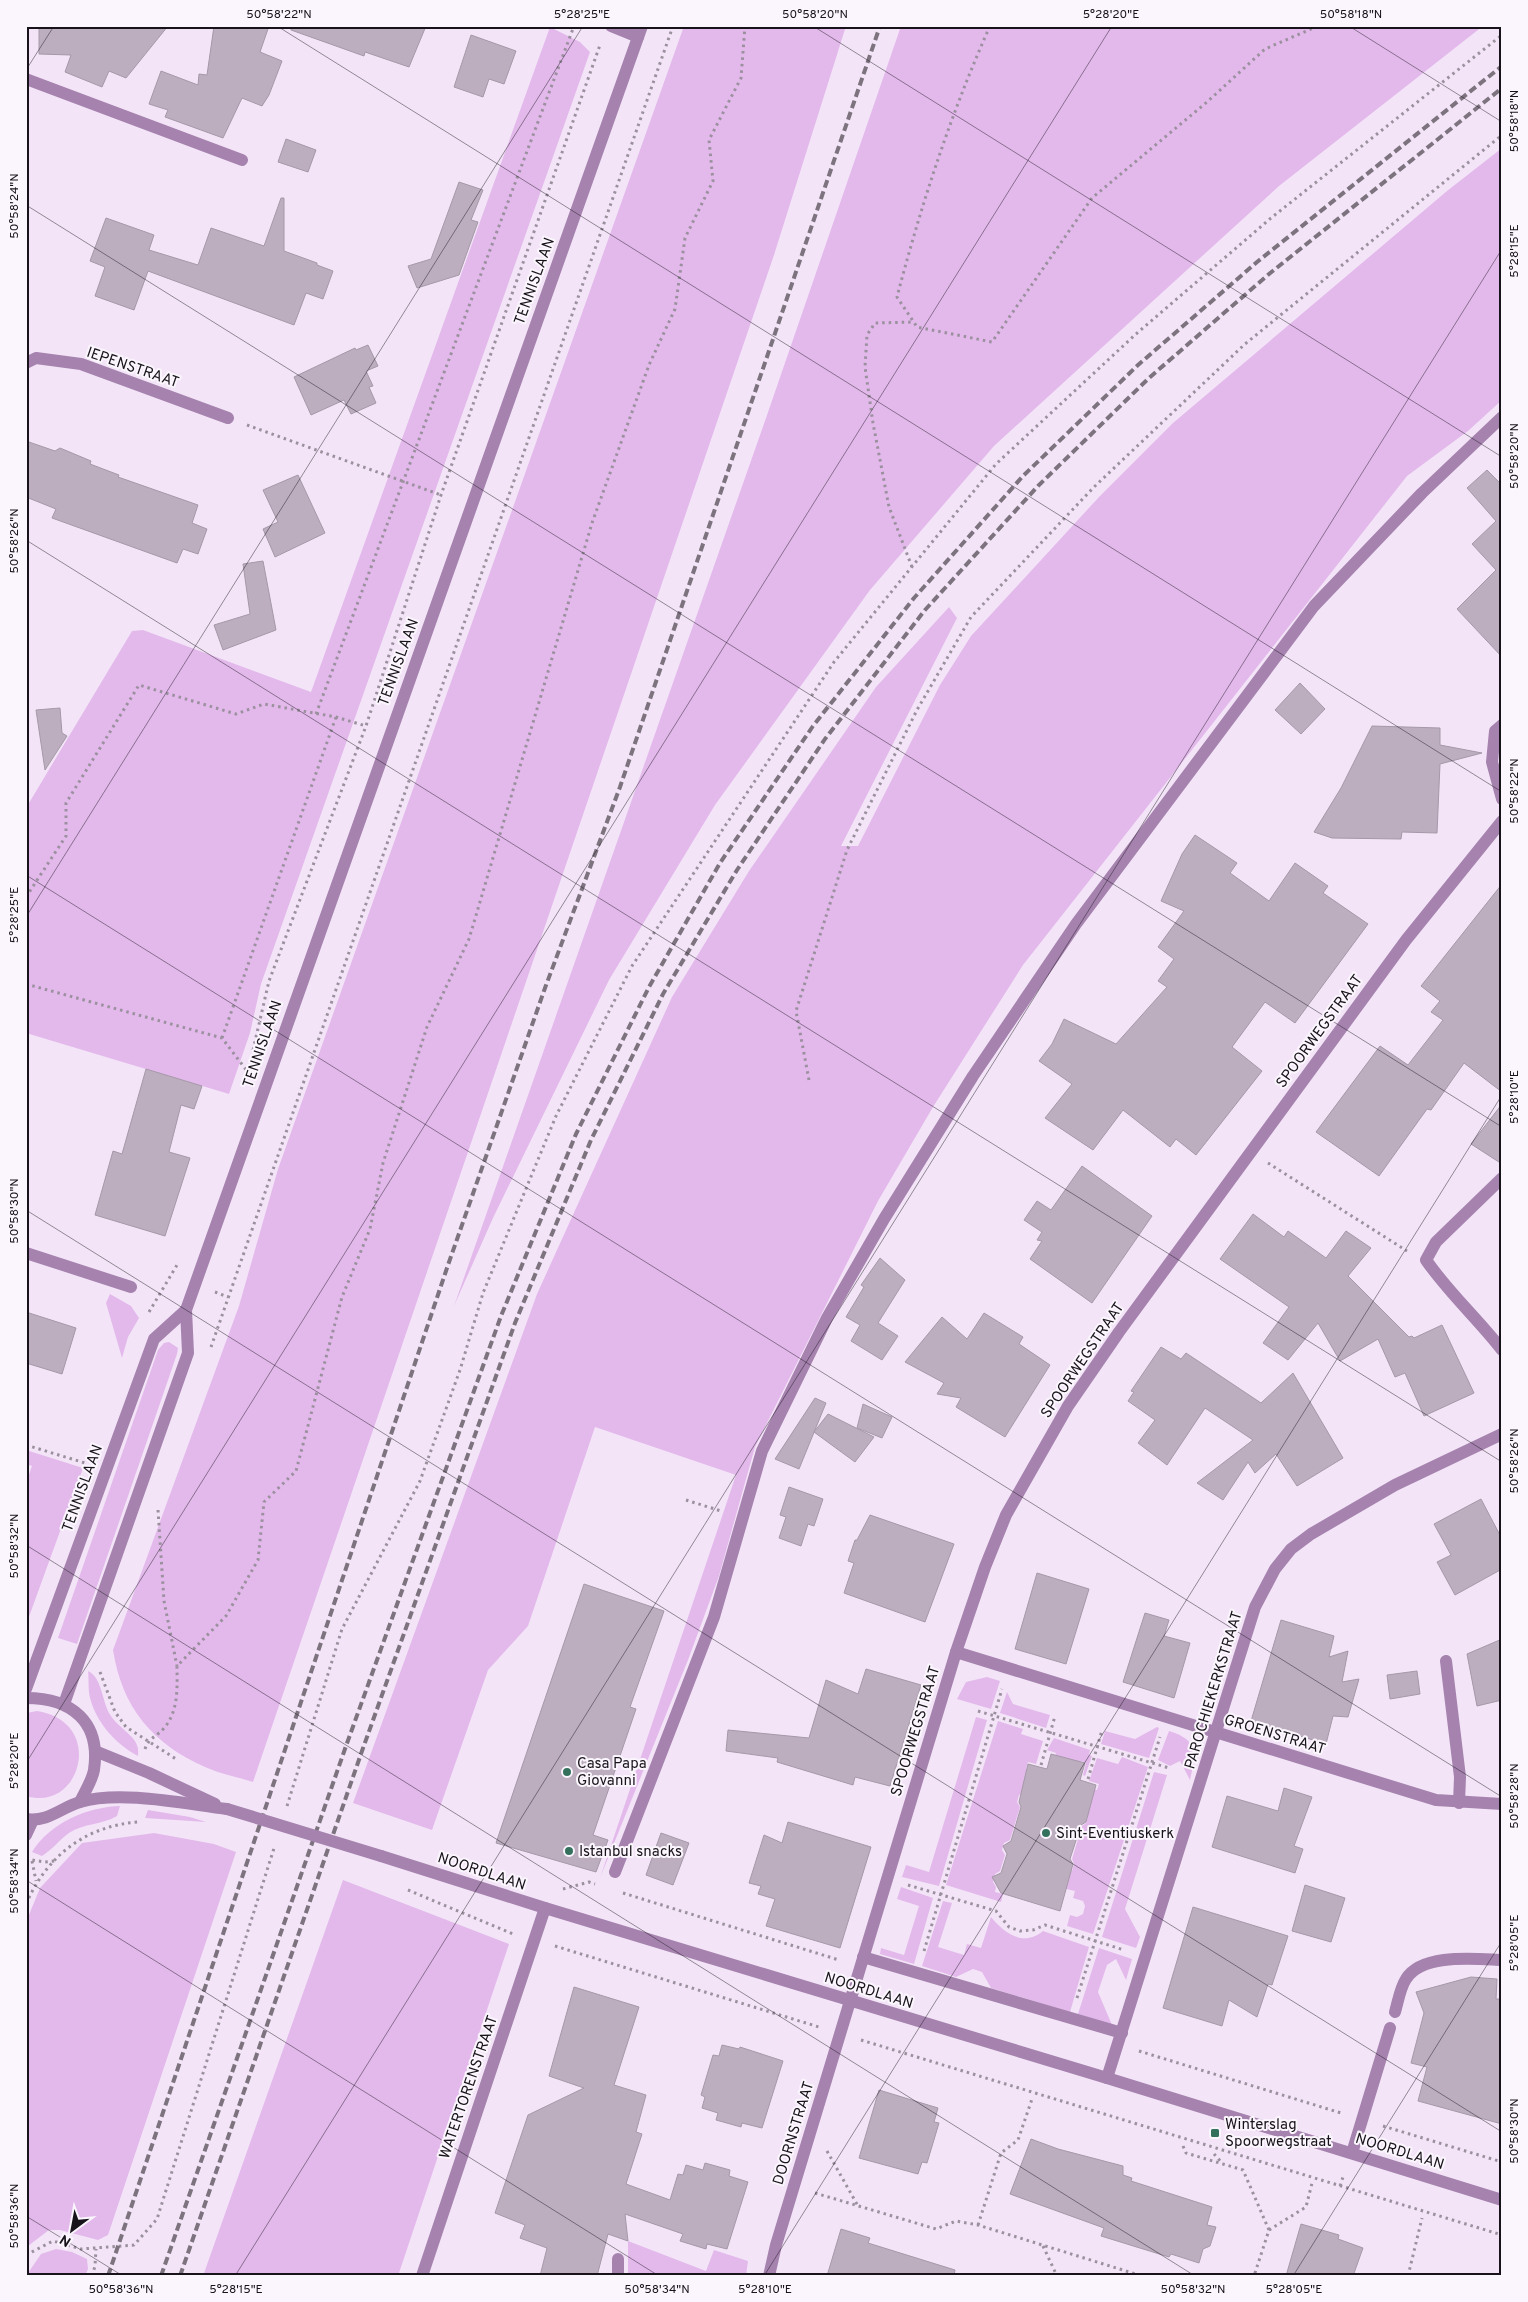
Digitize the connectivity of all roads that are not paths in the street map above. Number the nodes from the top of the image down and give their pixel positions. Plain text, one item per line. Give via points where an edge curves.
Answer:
1 (612, 26) edge
2 (640, 31) edge
3 (26, 79) edge
4 (242, 160) dead end
5 (26, 363) edge
6 (1502, 417) edge
7 (228, 418) road end
8 (1502, 725) edge
9 (1502, 799) edge
10 (1502, 821) edge
11 (1502, 1178) edge
12 (26, 1253) edge
13 (131, 1287) dead end
14 (186, 1310) junction
15 (1502, 1350) edge
16 (1502, 1434) edge
17 (956, 1652) junction
18 (1446, 1661) dead end
19 (26, 1690) edge
20 (26, 1698) edge
21 (64, 1704) junction
22 (1217, 1733) junction
23 (95, 1751) junction
24 (80, 1802) junction
25 (1459, 1803) junction
26 (1502, 1804) edge
27 (227, 1809) junction
28 (30, 1820) edge
29 (26, 1836) edge
30 (615, 1872) dead end
31 (545, 1908) junction
32 (1502, 1960) edge
33 (862, 1961) junction
34 (851, 2001) junction
35 (1395, 2012) dead end
36 (1390, 2028) dead end
37 (1122, 2033) junction
38 (1107, 2078) junction
39 (1352, 2153) junction
40 (1502, 2200) edge
41 (618, 2259) dead end
42 (422, 2276) edge
43 (618, 2276) edge
44 (769, 2276) edge

1 - 2 street
2 - 14 street, TENNISLAAN
3 - 4 street
5 - 7 street, IEPENSTRAAT via 36,358 81,364
6 - 30 street via 1422,493 1314,606 1076,924 973,1076 884,1219 827,1318 762,1450 714,1617
8 - 9 street via 1495,731 1492,762
10 - 17 street, SPOORWEGSTRAAT via 1406,940 1124,1324 1068,1406 1006,1515
11 - 15 street via 1436,1242 1426,1260
12 - 13 street
14 - 19 street, TENNISLAAN via 154,1339
14 - 21 street, TENNISLAAN via 188,1353
16 - 22 street, PAROCHIEKERKSTRAAT via 1395,1484 1290,1549 1275,1569 1255,1607
17 - 22 street, GROENSTRAAT
17 - 33 street, SPOORWEGSTRAAT
18 - 25 street via 1460,1777
20 - 21 street via 45,1698
21 - 23 street via 77,1713 91,1730
22 - 25 street, GROENSTRAAT via 1436,1800
22 - 37 street, PAROCHIEKERKSTRAAT
23 - 24 street via 94,1772
23 - 27 street, NOORDLAAN
24 - 27 street, NOORDLAAN via 130,1797
24 - 28 street, NOORDLAAN via 47,1819
25 - 26 street, GROENSTRAAT
27 - 31 street, NOORDLAAN, bridge
28 - 29 street
31 - 34 street, NOORDLAAN
31 - 42 street, WATERTORENSTRAAT
32 - 35 street via 1461,1958 1427,1963 1406,1978
33 - 34 street, SPOORWEGSTRAAT
33 - 37 street via 918,1972
34 - 38 street, NOORDLAAN
34 - 44 street, DOORNSTRAAT
36 - 39 street
37 - 38 street, PAROCHIEKERKSTRAAT
38 - 39 street, NOORDLAAN
39 - 40 street, NOORDLAAN
41 - 43 street

